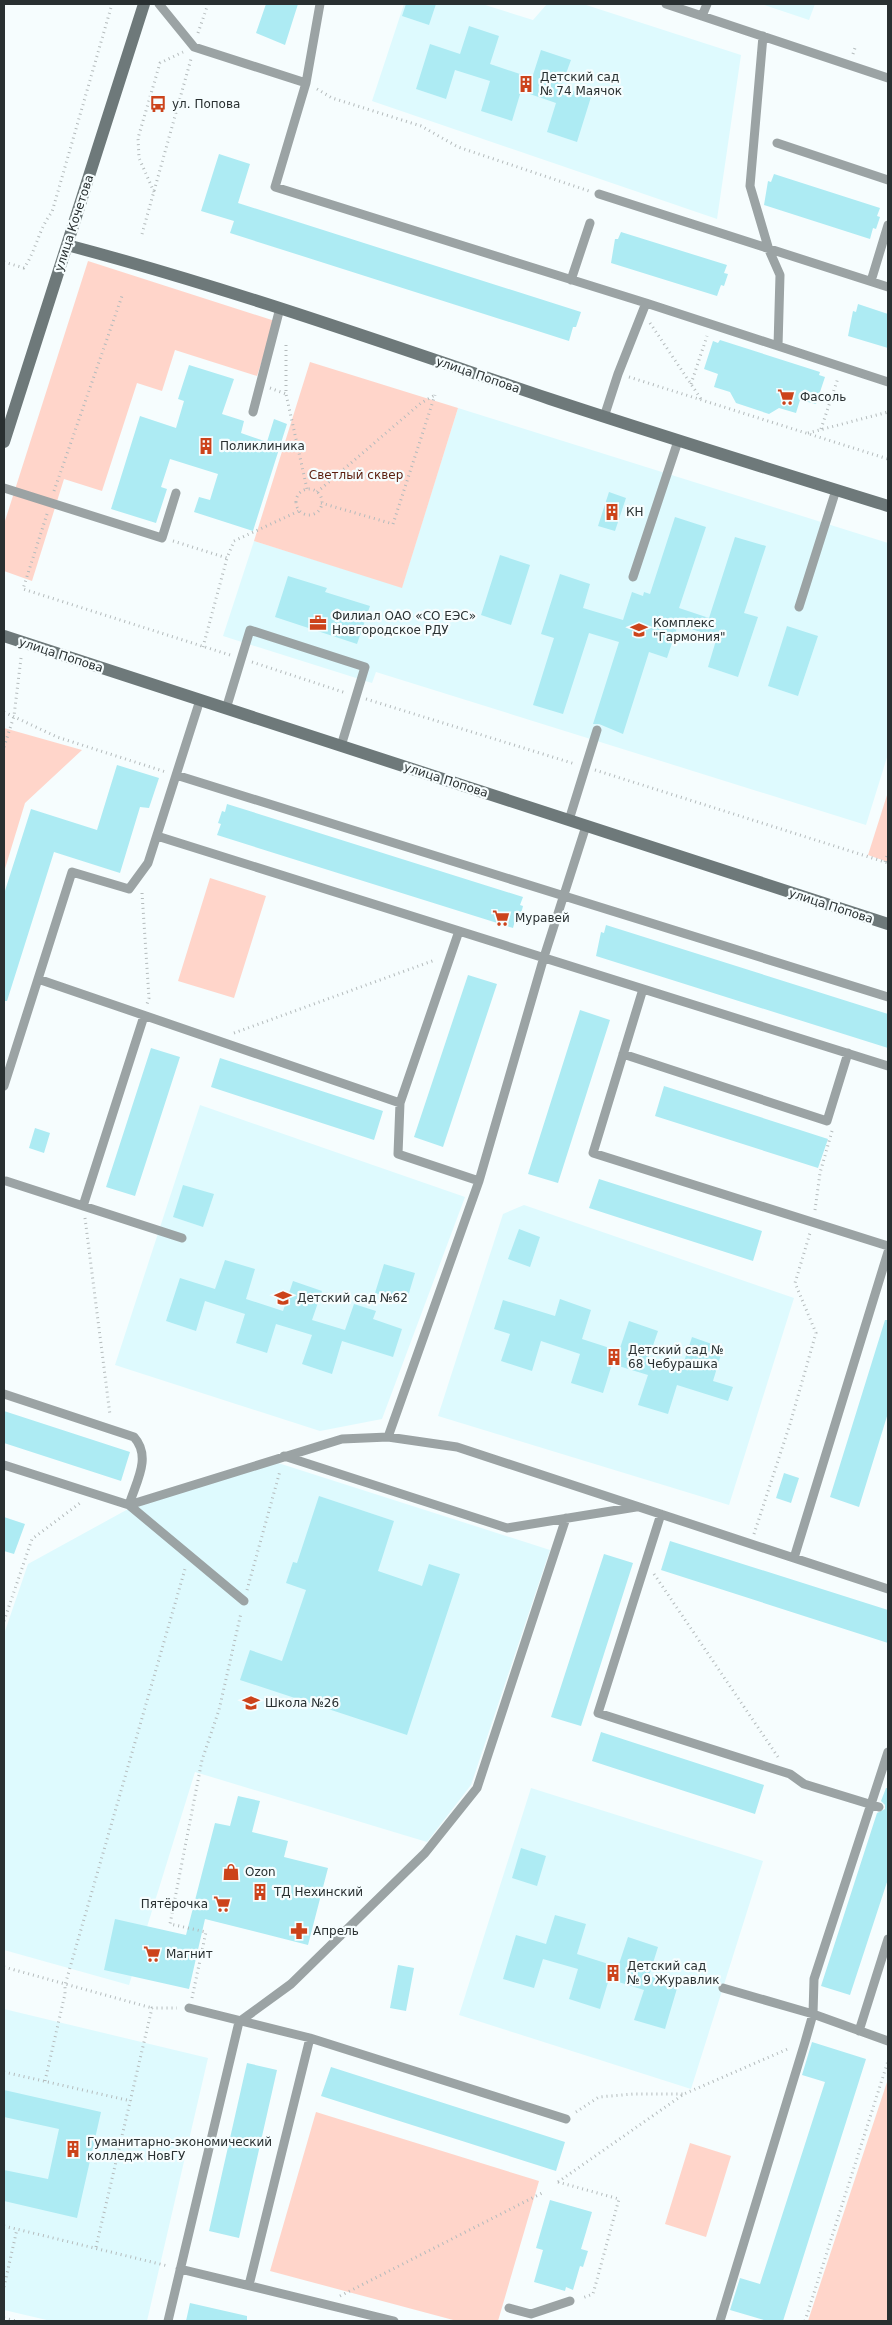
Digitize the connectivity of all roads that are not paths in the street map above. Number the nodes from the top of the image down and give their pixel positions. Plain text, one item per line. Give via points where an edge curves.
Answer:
1 (144, 4) edge
2 (159, 4) edge
3 (320, 4) edge
4 (666, 4) edge
5 (707, 4) edge
6 (702, 16) junction
7 (763, 36) junction
8 (888, 78) edge
9 (306, 83) junction
10 (777, 143) dead end
11 (888, 180) edge
12 (599, 194) road end
13 (590, 223) dead end
14 (888, 225) edge
15 (67, 245) junction
16 (769, 250) junction
17 (571, 280) junction
18 (872, 281) junction
19 (888, 286) edge
20 (280, 308) junction
21 (645, 308) junction
22 (778, 346) junction
23 (888, 382) edge
24 (253, 412) dead end
25 (604, 417) junction
26 (678, 441) junction
27 (4, 442) edge
28 (4, 488) edge
29 (836, 490) junction
30 (176, 493) dead end
31 (887, 503) edge
32 (633, 577) dead end
33 (799, 607) dead end
34 (4, 636) edge
35 (200, 700) junction
36 (226, 709) junction
37 (597, 730) dead end
38 (341, 746) junction
39 (176, 775) junction
40 (568, 820) junction
41 (586, 826) junction
42 (157, 836) junction
43 (564, 896) junction
44 (888, 924) edge
45 (459, 931) junction
46 (544, 957) junction
47 (38, 979) junction
48 (642, 989) junction
49 (888, 998) edge
50 (144, 1016) junction
51 (848, 1053) junction
52 (623, 1054) junction
53 (888, 1066) edge
54 (4, 1086) edge
55 (400, 1104) junction
56 (479, 1181) junction
57 (5, 1183) edge
58 (83, 1206) junction
59 (182, 1238) dead end
60 (888, 1246) edge
61 (888, 1252) edge
62 (4, 1394) edge
63 (388, 1438) junction
64 (284, 1456) junction
65 (4, 1465) edge
66 (129, 1505) junction
67 (638, 1507) junction
68 (661, 1514) junction
69 (566, 1518) junction
70 (794, 1558) junction
71 (888, 1589) edge
72 (244, 1601) road end
73 (888, 1752) edge
74 (875, 1807) junction
75 (888, 1939) edge
76 (723, 1988) dead end
77 (189, 2008) road end
78 (813, 2014) junction
79 (239, 2022) junction
80 (859, 2031) junction
81 (310, 2038) junction
82 (888, 2041) edge
83 (566, 2119) road end
84 (180, 2268) junction
85 (249, 2285) junction
86 (570, 2301) road end
87 (509, 2308) dead end
88 (530, 2318) edge
89 (168, 2321) edge
90 (394, 2321) edge
91 (720, 2321) edge

1 - 15 street, улица Кочетова
2 - 9 lane via 194,47
3 - 9 lane
4 - 6 lane
5 - 6 lane
6 - 7 lane
7 - 8 lane
7 - 16 lane via 750,186
9 - 17 lane via 275,187
10 - 11 lane
12 - 16 lane
13 - 17 lane
14 - 18 lane
15 - 20 street, улица Попова
15 - 27 street, улица Кочетова
16 - 18 lane
16 - 22 lane via 780,275
17 - 21 lane
18 - 19 lane
20 - 24 lane
20 - 25 street, улица Попова
21 - 22 lane via 711,324
21 - 25 lane
22 - 23 lane
25 - 26 street, улица Попова
26 - 29 street, улица Попова
26 - 32 lane
28 - 30 lane via 162,538
29 - 31 street, улица Попова
29 - 33 lane
34 - 35 street, улица Попова
35 - 36 street, улица Попова
35 - 39 lane
36 - 38 street, улица Попова
36 - 38 lane via 250,630 356,664 365,667
37 - 40 lane
38 - 40 street, улица Попова
39 - 42 lane
39 - 43 lane
40 - 41 street, улица Попова
41 - 43 lane
41 - 44 street, улица Попова
42 - 45 lane
42 - 47 lane via 148,863 129,889 72,872
43 - 46 lane
43 - 49 lane
45 - 46 lane
45 - 55 lane
46 - 48 lane
46 - 56 lane
47 - 50 lane
47 - 54 lane
48 - 51 lane
48 - 52 lane
50 - 55 lane
50 - 58 lane
51 - 52 lane via 827,1121
51 - 53 lane
52 - 60 lane via 593,1153
55 - 56 lane via 398,1154
56 - 63 lane
57 - 58 lane
58 - 59 lane
61 - 70 lane
62 - 66 lane via 134,1436 142,1445 144,1456
63 - 64 lane via 342,1439
63 - 67 lane via 457,1447
64 - 66 lane
64 - 69 lane via 507,1528
65 - 66 lane
66 - 72 lane
67 - 68 lane
67 - 69 lane
68 - 70 lane
68 - 74 lane via 598,1713 790,1774 804,1784
69 - 79 lane via 476,1788 425,1853 291,1984
70 - 71 lane
73 - 74 lane
74 - 78 lane via 814,1978
75 - 80 lane
76 - 78 lane
77 - 79 lane
78 - 80 lane
78 - 91 lane
79 - 81 lane
79 - 84 lane
80 - 82 lane
81 - 83 lane
81 - 85 lane
84 - 85 lane
84 - 89 lane
85 - 90 lane
86 - 88 lane
87 - 88 lane

